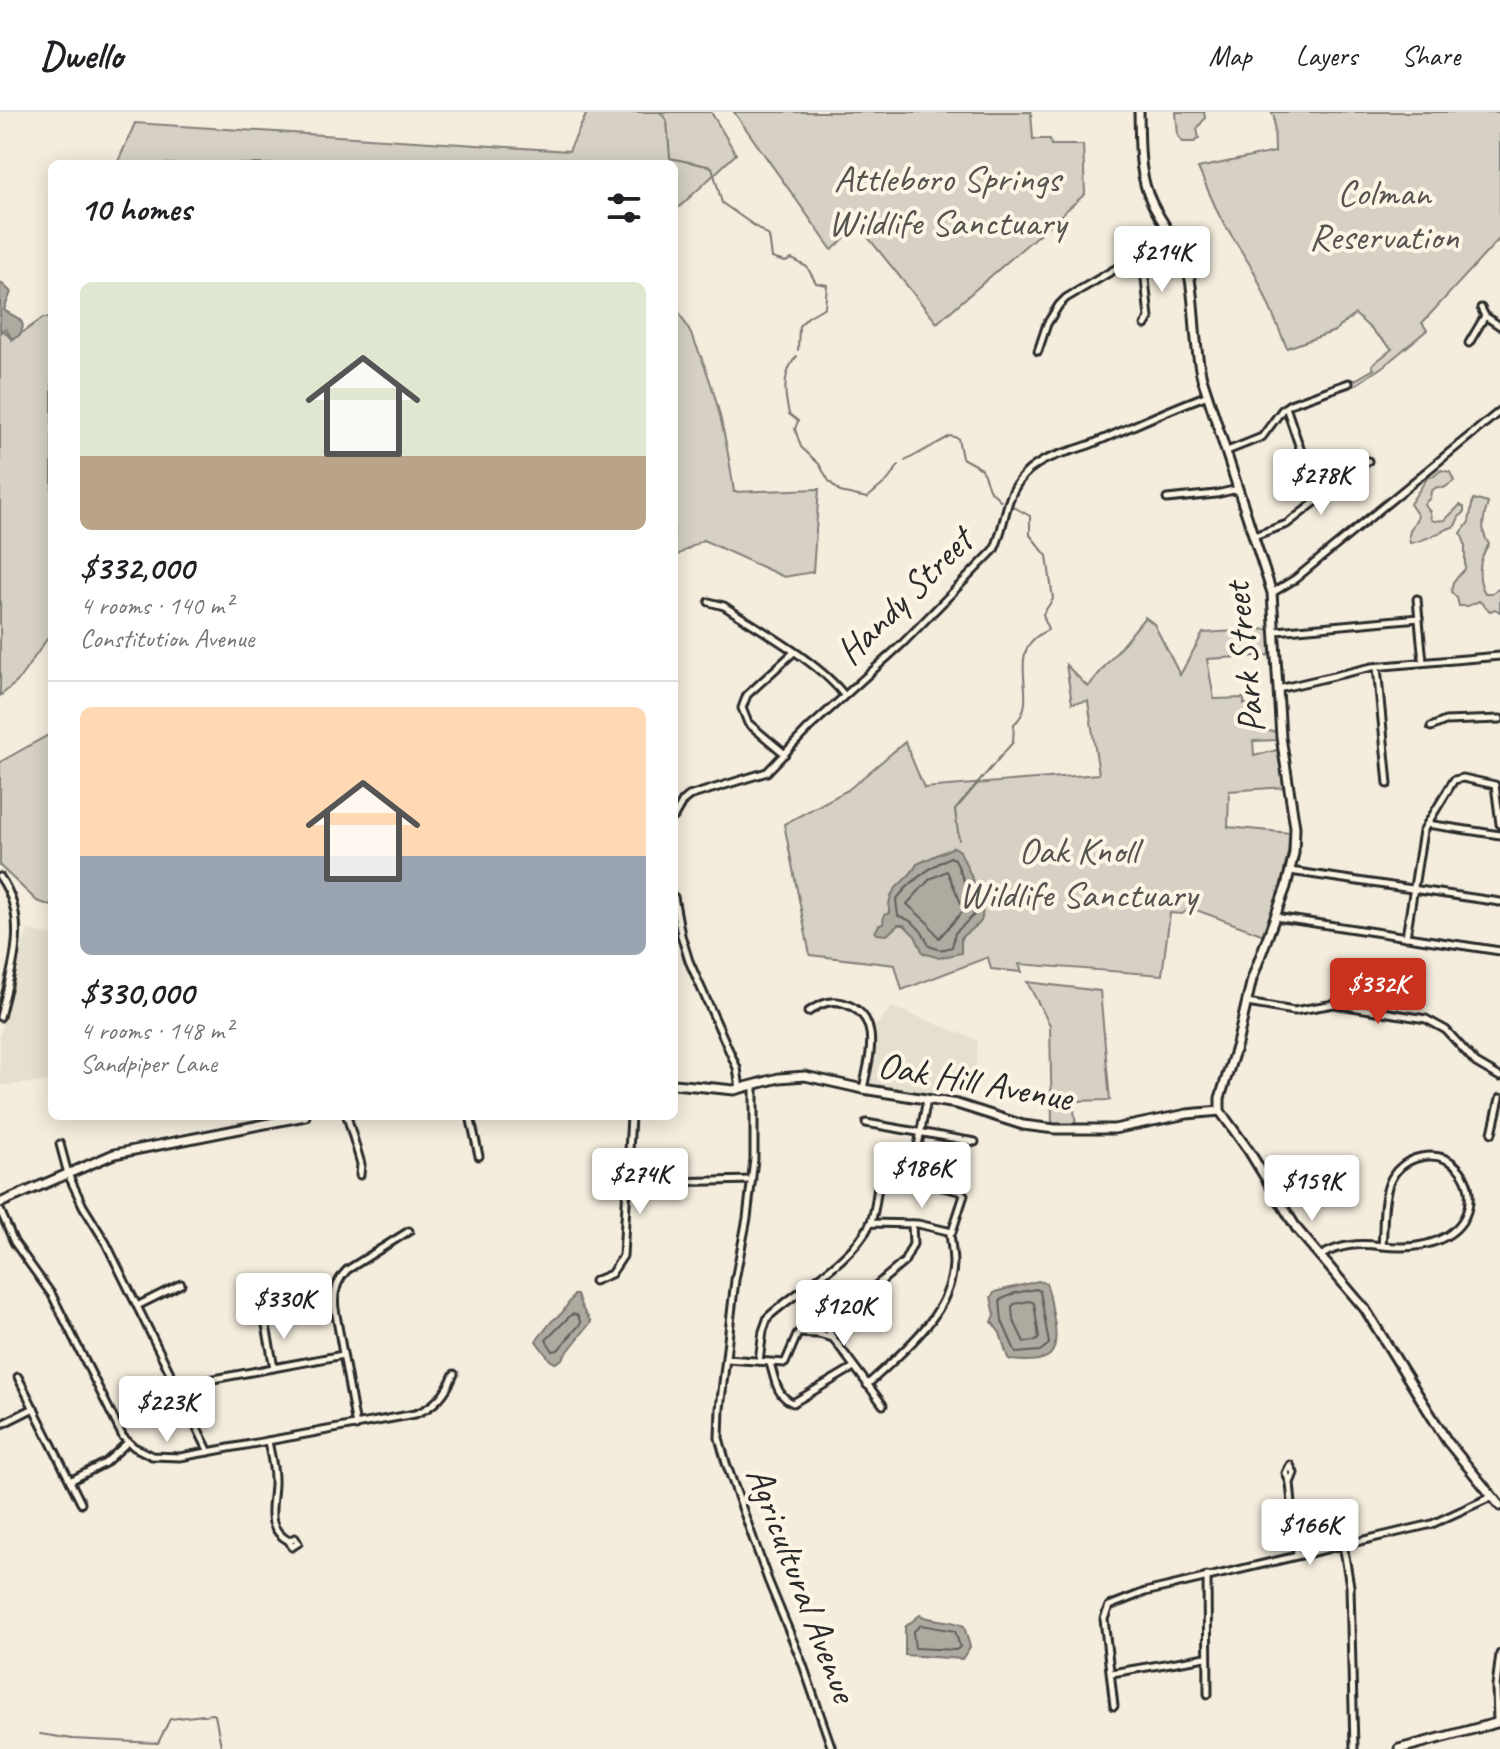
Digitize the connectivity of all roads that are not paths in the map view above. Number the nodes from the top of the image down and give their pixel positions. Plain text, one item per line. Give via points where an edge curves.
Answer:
1 (1139, 112) edge
2 (1176, 244) junction
3 (1143, 259) junction
4 (1481, 308) dead end
5 (1485, 316) junction
6 (1145, 325) dead end
7 (1500, 326) edge
8 (1469, 343) dead end
9 (1038, 351) dead end
10 (1349, 383) dead end
11 (1208, 395) junction
12 (1286, 406) junction
13 (1500, 411) edge
14 (1227, 451) junction
15 (1368, 461) dead end
16 (1238, 489) junction
17 (1167, 499) dead end
18 (1318, 501) junction
19 (1254, 536) junction
20 (1272, 593) junction
21 (1417, 599) dead end
22 (709, 602) dead end
23 (1419, 618) junction
24 (1276, 631) junction
25 (793, 653) junction
26 (1500, 656) edge
27 (1423, 662) junction
28 (1377, 667) junction
29 (1278, 689) junction
30 (844, 695) junction
31 (1500, 719) edge
32 (1431, 727) dead end
33 (785, 754) junction
34 (1388, 784) dead end
35 (678, 810) edge
36 (1427, 824) junction
37 (1500, 824) edge
38 (1500, 835) edge
39 (1290, 871) junction
40 (0, 877) edge
41 (1413, 889) junction
42 (1500, 902) edge
43 (1275, 917) junction
44 (678, 918) edge
45 (1406, 937) junction
46 (1500, 951) edge
47 (1246, 1003) junction
48 (808, 1012) dead end
49 (0, 1017) edge
50 (1500, 1077) edge
51 (678, 1084) edge
52 (754, 1086) junction
53 (740, 1089) junction
54 (863, 1089) junction
55 (1500, 1098) edge
56 (927, 1099) junction
57 (1220, 1111) junction
58 (284, 1120) edge
59 (348, 1120) edge
60 (471, 1120) edge
61 (631, 1120) edge
62 (866, 1123) dead end
63 (1492, 1133) dead end
64 (920, 1134) junction
65 (975, 1142) dead end
66 (60, 1144) dead end
67 (479, 1156) dead end
68 (68, 1174) junction
69 (360, 1175) dead end
70 (752, 1180) junction
71 (911, 1182) junction
72 (628, 1183) junction
73 (0, 1203) edge
74 (0, 1210) edge
75 (870, 1223) junction
76 (912, 1224) junction
77 (409, 1231) dead end
78 (950, 1233) junction
79 (1382, 1246) junction
80 (1320, 1256) junction
81 (594, 1281) dead end
82 (181, 1284) dead end
83 (137, 1306) junction
84 (265, 1320) dead end
85 (826, 1327) junction
86 (818, 1334) junction
87 (833, 1338) junction
88 (343, 1355) junction
89 (727, 1359) junction
90 (759, 1361) junction
91 (770, 1363) junction
92 (854, 1367) junction
93 (274, 1368) junction
94 (454, 1374) dead end
95 (18, 1377) dead end
96 (867, 1385) junction
97 (176, 1386) junction
98 (883, 1405) dead end
99 (34, 1408) junction
100 (0, 1425) edge
101 (356, 1426) junction
102 (268, 1441) junction
103 (128, 1442) junction
104 (209, 1452) junction
105 (70, 1481) junction
106 (1290, 1483) dead end
107 (1491, 1497) junction
108 (81, 1503) dead end
109 (1500, 1506) edge
110 (289, 1541) dead end
111 (1343, 1544) junction
112 (1297, 1555) junction
113 (1207, 1576) junction
114 (1500, 1654) edge
115 (1206, 1657) junction
116 (1112, 1673) junction
117 (1208, 1694) dead end
118 (1114, 1706) dead end
119 (1498, 1722) edge
120 (832, 1749) edge
121 (1354, 1749) edge
122 (1399, 1749) edge

1 - 2 main road, Park Street via 1147,193
2 - 3 street
2 - 11 main road, Park Street via 1189,275 1196,350
3 - 6 street via 1149,318
3 - 9 street via 1117,268 1059,305
4 - 5 street
5 - 7 street
5 - 8 street
10 - 12 street
11 - 14 main road, Park Street
11 - 30 street, Handy Street via 1035,465 1009,499 999,539 986,559
12 - 14 street via 1262,437
12 - 18 street
13 - 20 street
14 - 16 main road, Park Street
15 - 18 street
16 - 17 street
16 - 19 main road, Park Street
18 - 19 street via 1287,524
19 - 20 main road, Park Street
20 - 24 main road, Park Street
21 - 23 street
22 - 25 street via 724,606
23 - 24 street
23 - 27 street
24 - 29 main road, Park Street
25 - 30 street
25 - 33 street via 747,695 742,708 748,723
26 - 27 street
27 - 28 street
28 - 29 street
28 - 34 street
29 - 39 main road, Park Street via 1295,827
30 - 33 street, Handy Street
31 - 32 street via 1445,721
33 - 35 street, Handy Street via 767,772 689,796
36 - 37 street via 1454,780 1463,778 1495,785
36 - 38 street
36 - 41 street
39 - 41 street
39 - 43 main road, Park Street
40 - 49 street via 11,895 18,930
41 - 42 street
41 - 45 street
43 - 45 street
43 - 47 main road, Park Street
44 - 53 street via 683,945 737,1068
45 - 46 street
47 - 50 street via 1294,1011 1334,1004 1426,1019
47 - 57 main road, Park Street
48 - 54 street via 837,1002 854,1007 868,1021 871,1041
51 - 53 main road, Oak Hill Avenue
52 - 53 main road, Oak Hill Avenue
52 - 54 main road, Oak Hill Avenue via 805,1076
52 - 70 street
54 - 56 main road, Oak Hill Avenue
55 - 63 street
56 - 57 main road, Oak Hill Avenue via 1023,1125 1071,1130 1128,1128
56 - 64 street
57 - 80 main road via 1286,1214
58 - 68 main road via 127,1150
59 - 69 street
60 - 67 street
61 - 72 street
62 - 64 street
64 - 65 street
64 - 71 street
66 - 68 street
68 - 73 main road
68 - 83 street
70 - 72 street
70 - 89 street
71 - 75 street via 879,1181
71 - 78 street via 964,1195
72 - 81 street via 623,1256 611,1274
74 - 103 street via 20,1252 45,1283
75 - 76 street
75 - 90 street via 850,1252 768,1317
76 - 78 street
76 - 85 street via 913,1244 904,1262
77 - 88 street via 347,1270 338,1282 334,1303
78 - 96 street via 953,1262 948,1284 929,1322
79 - 79 street via 1388,1185 1401,1166 1427,1156 1460,1171 1470,1201 1458,1228 1423,1246
79 - 80 street via 1351,1244
80 - 107 main road via 1355,1295 1436,1425
82 - 83 street
83 - 97 street
84 - 93 street
85 - 86 street
85 - 87 street
86 - 87 street
86 - 91 street via 798,1333 785,1363
87 - 92 street
88 - 93 street
88 - 101 street
89 - 90 street
89 - 120 street, Agricultural Avenue via 719,1438
90 - 91 street
91 - 92 street via 779,1392 793,1403
92 - 96 street
93 - 97 street
94 - 101 street via 441,1397 423,1412
95 - 99 street
96 - 98 street
97 - 104 street
99 - 100 street
99 - 105 street
101 - 102 street
102 - 104 street
102 - 110 street via 274,1479 271,1518
103 - 104 street via 158,1458
103 - 105 street via 105,1463
105 - 108 street
106 - 112 street
107 - 109 main road
107 - 111 street via 1443,1521
111 - 112 street
111 - 121 street via 1350,1586
112 - 113 street
113 - 115 street
113 - 116 street via 1108,1608 1104,1619
114 - 119 street
115 - 116 street
115 - 117 street
116 - 118 street
119 - 122 main road

